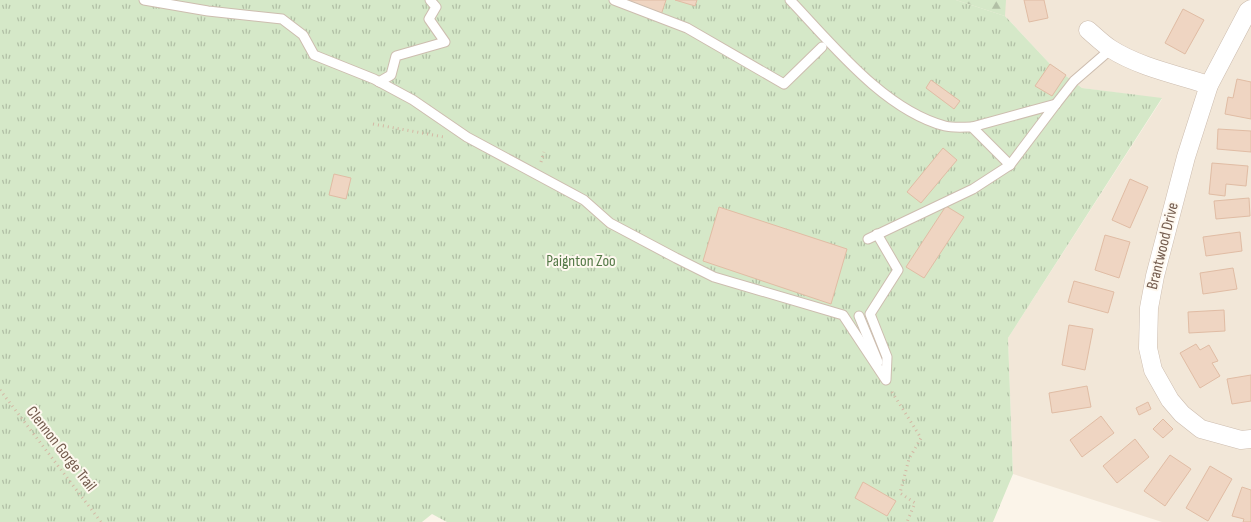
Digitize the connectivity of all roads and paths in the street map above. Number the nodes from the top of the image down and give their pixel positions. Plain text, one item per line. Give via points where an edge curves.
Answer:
1 (144, 0) edge
2 (430, 0) edge
3 (614, 0) edge
4 (790, 0) edge
5 (1251, 9) edge
6 (1088, 30) dead end
7 (822, 47) dead end
8 (1111, 49) junction
9 (379, 82) junction
10 (1209, 85) junction
11 (1056, 104) junction
12 (373, 124) dead end
13 (972, 127) junction
14 (467, 137) junction
15 (1010, 165) junction
16 (877, 234) junction
17 (868, 239) dead end
18 (859, 316) dead end
19 (886, 380) junction
20 (0, 390) edge
21 (1251, 439) edge
22 (101, 522) edge
23 (907, 522) edge

1 - 9 lane via 282,20 303,35 314,55
2 - 9 lane via 436,7 428,19 446,42 396,56 391,75
3 - 7 lane via 687,28 784,84
4 - 13 lane via 881,92 918,115 946,126
5 - 10 street, Brantwood Drive
6 - 8 street
8 - 10 street via 1158,69
8 - 11 lane via 1074,81
9 - 14 lane via 413,100
10 - 21 street, Brantwood Drive via 1186,157 1155,276 1149,308 1148,348 1153,370 1182,414 1201,430 1241,440
11 - 13 lane
11 - 15 lane
12 - 14 path via 439,137
13 - 15 lane
14 - 19 lane via 584,200 610,224 714,278 843,314
15 - 16 lane via 973,189
16 - 17 lane
16 - 19 lane via 898,270 870,314 887,357
18 - 19 lane
19 - 23 path via 921,438 909,459 900,492 915,503
20 - 22 path, Clennon Gorge Trail

